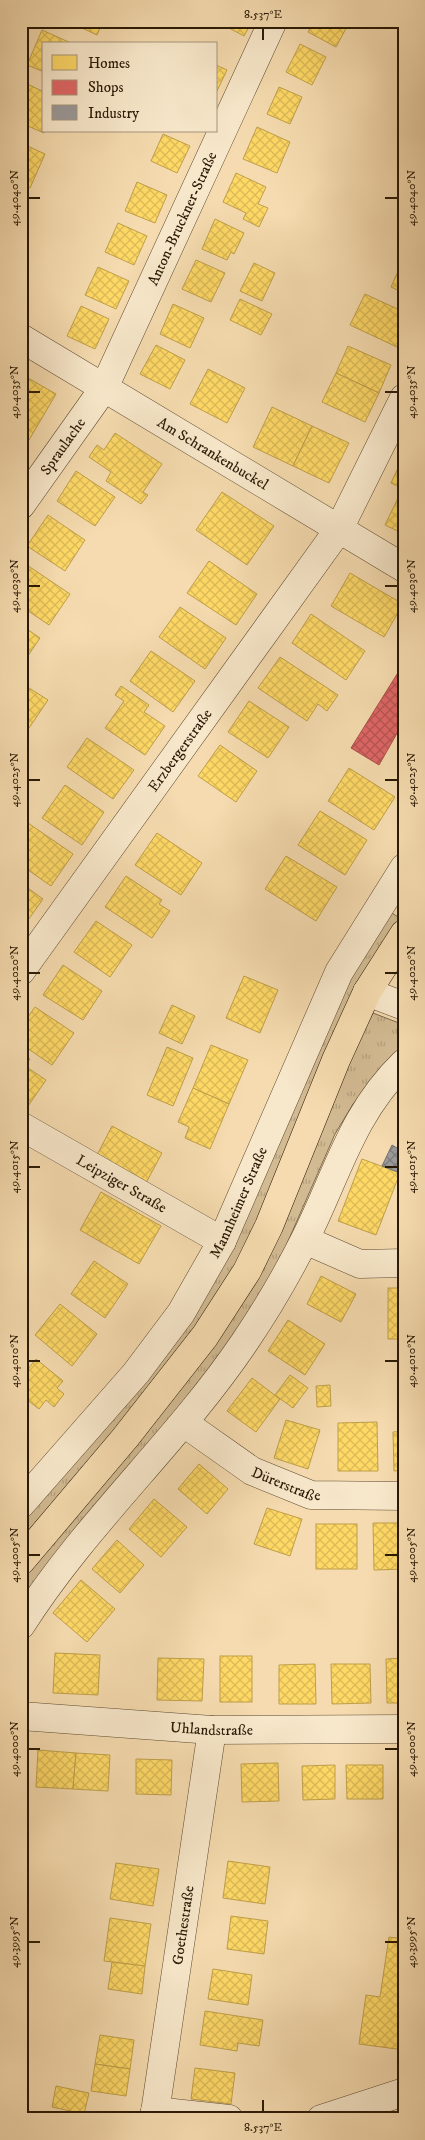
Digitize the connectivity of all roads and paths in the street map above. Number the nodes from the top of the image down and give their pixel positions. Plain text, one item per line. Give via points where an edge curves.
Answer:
1 (273, 21) edge
2 (21, 338) edge
3 (104, 388) junction
4 (404, 398) edge
5 (21, 505) edge
6 (339, 529) junction
7 (404, 568) edge
8 (404, 868) edge
9 (404, 934) edge
10 (21, 971) edge
11 (368, 992) junction
12 (404, 1006) edge
13 (404, 1063) edge
14 (21, 1126) edge
15 (305, 1240) junction
16 (222, 1241) junction
17 (404, 1262) edge
18 (184, 1423) junction
19 (404, 1496) edge
20 (21, 1504) edge
21 (21, 1561) edge
22 (21, 1625) edge
23 (21, 1716) edge
24 (404, 1729) edge
25 (212, 1730) junction
26 (404, 2092) edge
27 (154, 2115) edge
28 (229, 2119) edge
29 (321, 2119) edge

1 - 3 street, Anton-Bruckner-Straße
2 - 3 street, Am Schrankenbuckel
3 - 5 street, Spraulache
3 - 6 street, Am Schrankenbuckel
4 - 6 street, Erzbergerstraße
6 - 7 street, Am Schrankenbuckel
6 - 10 street, Erzbergerstraße
8 - 16 street, Mannheimer Straße via 339,972
9 - 11 main road
11 - 12 street
11 - 21 main road via 336,1060 269,1226 246,1271 205,1336 125,1438
13 - 15 street via 386,1080 353,1130
14 - 16 street, Leipziger Straße
15 - 17 street via 360,1264
15 - 18 street via 244,1343
16 - 20 street, Mannheimer Straße via 181,1312 141,1366
18 - 19 street, Dürerstraße via 252,1471 311,1495
18 - 22 street via 62,1567
23 - 25 street, Uhlandstraße
24 - 25 street, Uhlandstraße
25 - 27 street, Goethestraße
26 - 29 street
27 - 28 street

